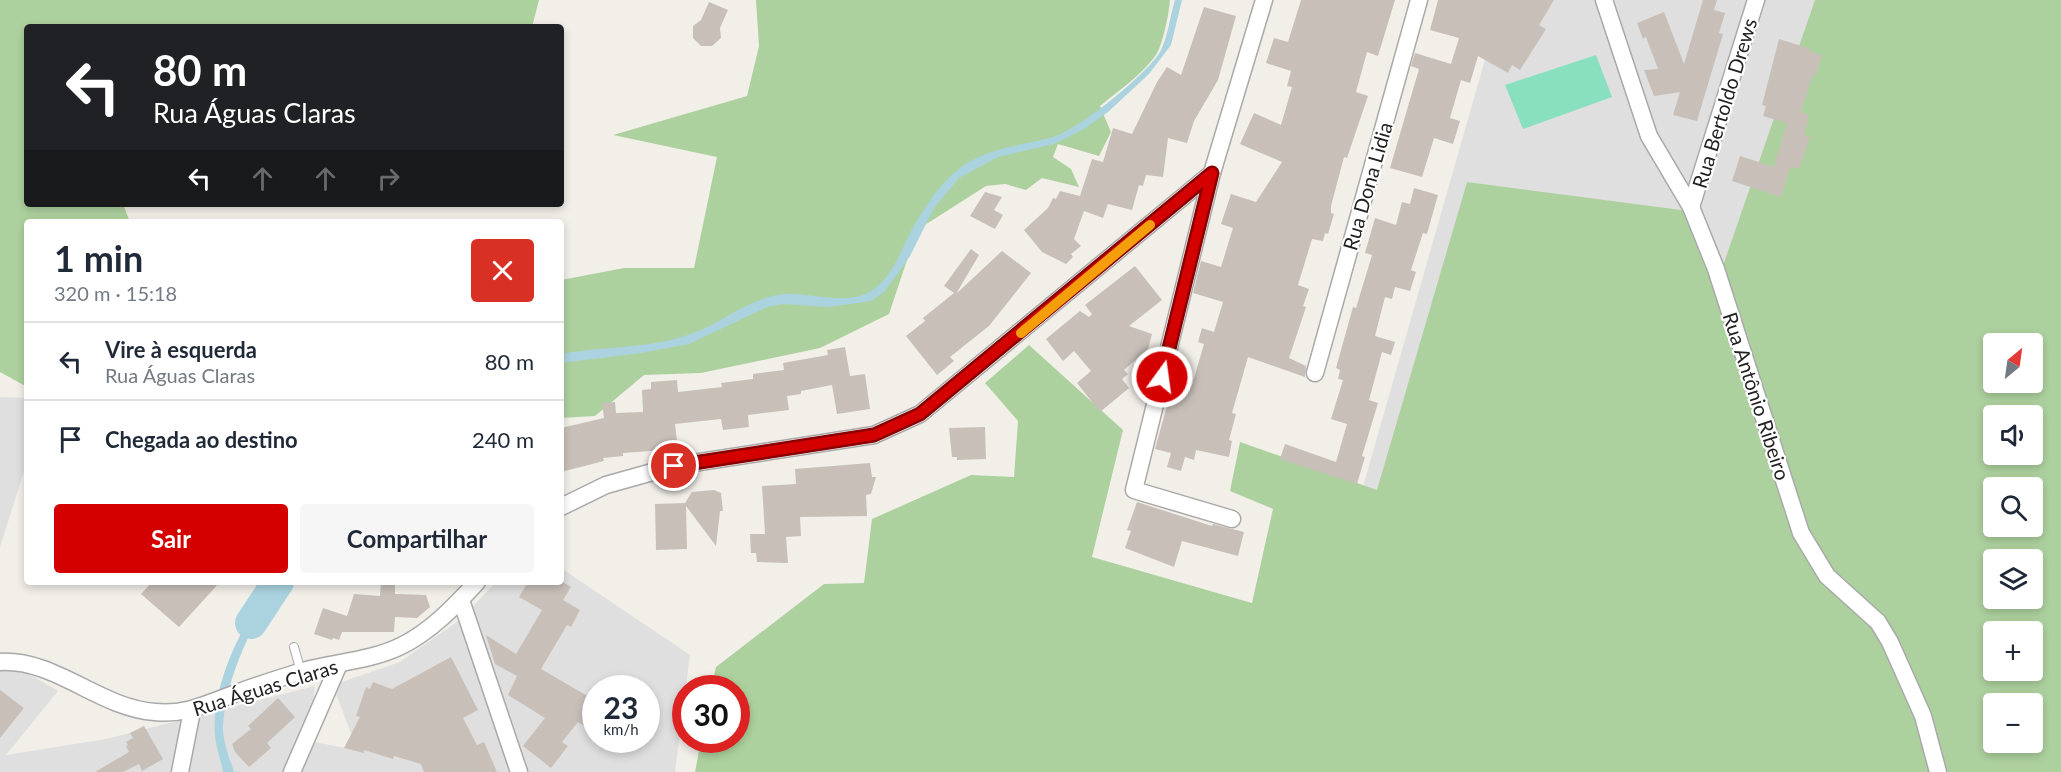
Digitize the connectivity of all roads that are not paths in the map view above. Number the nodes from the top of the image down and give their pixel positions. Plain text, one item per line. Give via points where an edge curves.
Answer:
1 (1264, 0) edge
2 (1419, 0) edge
3 (1604, 0) edge
4 (1756, 0) edge
5 (1212, 173) junction
6 (1691, 207) junction
7 (1315, 373) dead end
8 (564, 505) edge
9 (1233, 519) dead end
10 (474, 585) edge
11 (461, 600) junction
12 (294, 647) dead end
13 (0, 662) edge
14 (339, 664) junction
15 (301, 672) junction
16 (192, 711) junction
17 (180, 772) edge
18 (292, 772) edge
19 (519, 772) edge
20 (1938, 772) edge

1 - 5 street
2 - 7 street, Rua Dona Lidia
3 - 6 street, Rua Antônio Ribeiro via 1649,136
4 - 6 street, Rua Bertoldo Drews
5 - 8 street via 920,414 874,435 674,466 606,484
5 - 9 street via 1134,490
6 - 20 street, Rua Antônio Ribeiro via 1720,279 1801,534 1827,576 1878,622 1890,642 1923,716
10 - 11 street, Rua Águas Claras
11 - 14 street, Rua Águas Claras via 402,646
11 - 19 street
12 - 15 lane
13 - 16 street, Rua Águas Claras via 34,665 120,705 154,712
14 - 15 street, Rua Águas Claras
14 - 18 street
15 - 16 street, Rua Águas Claras
16 - 17 street

